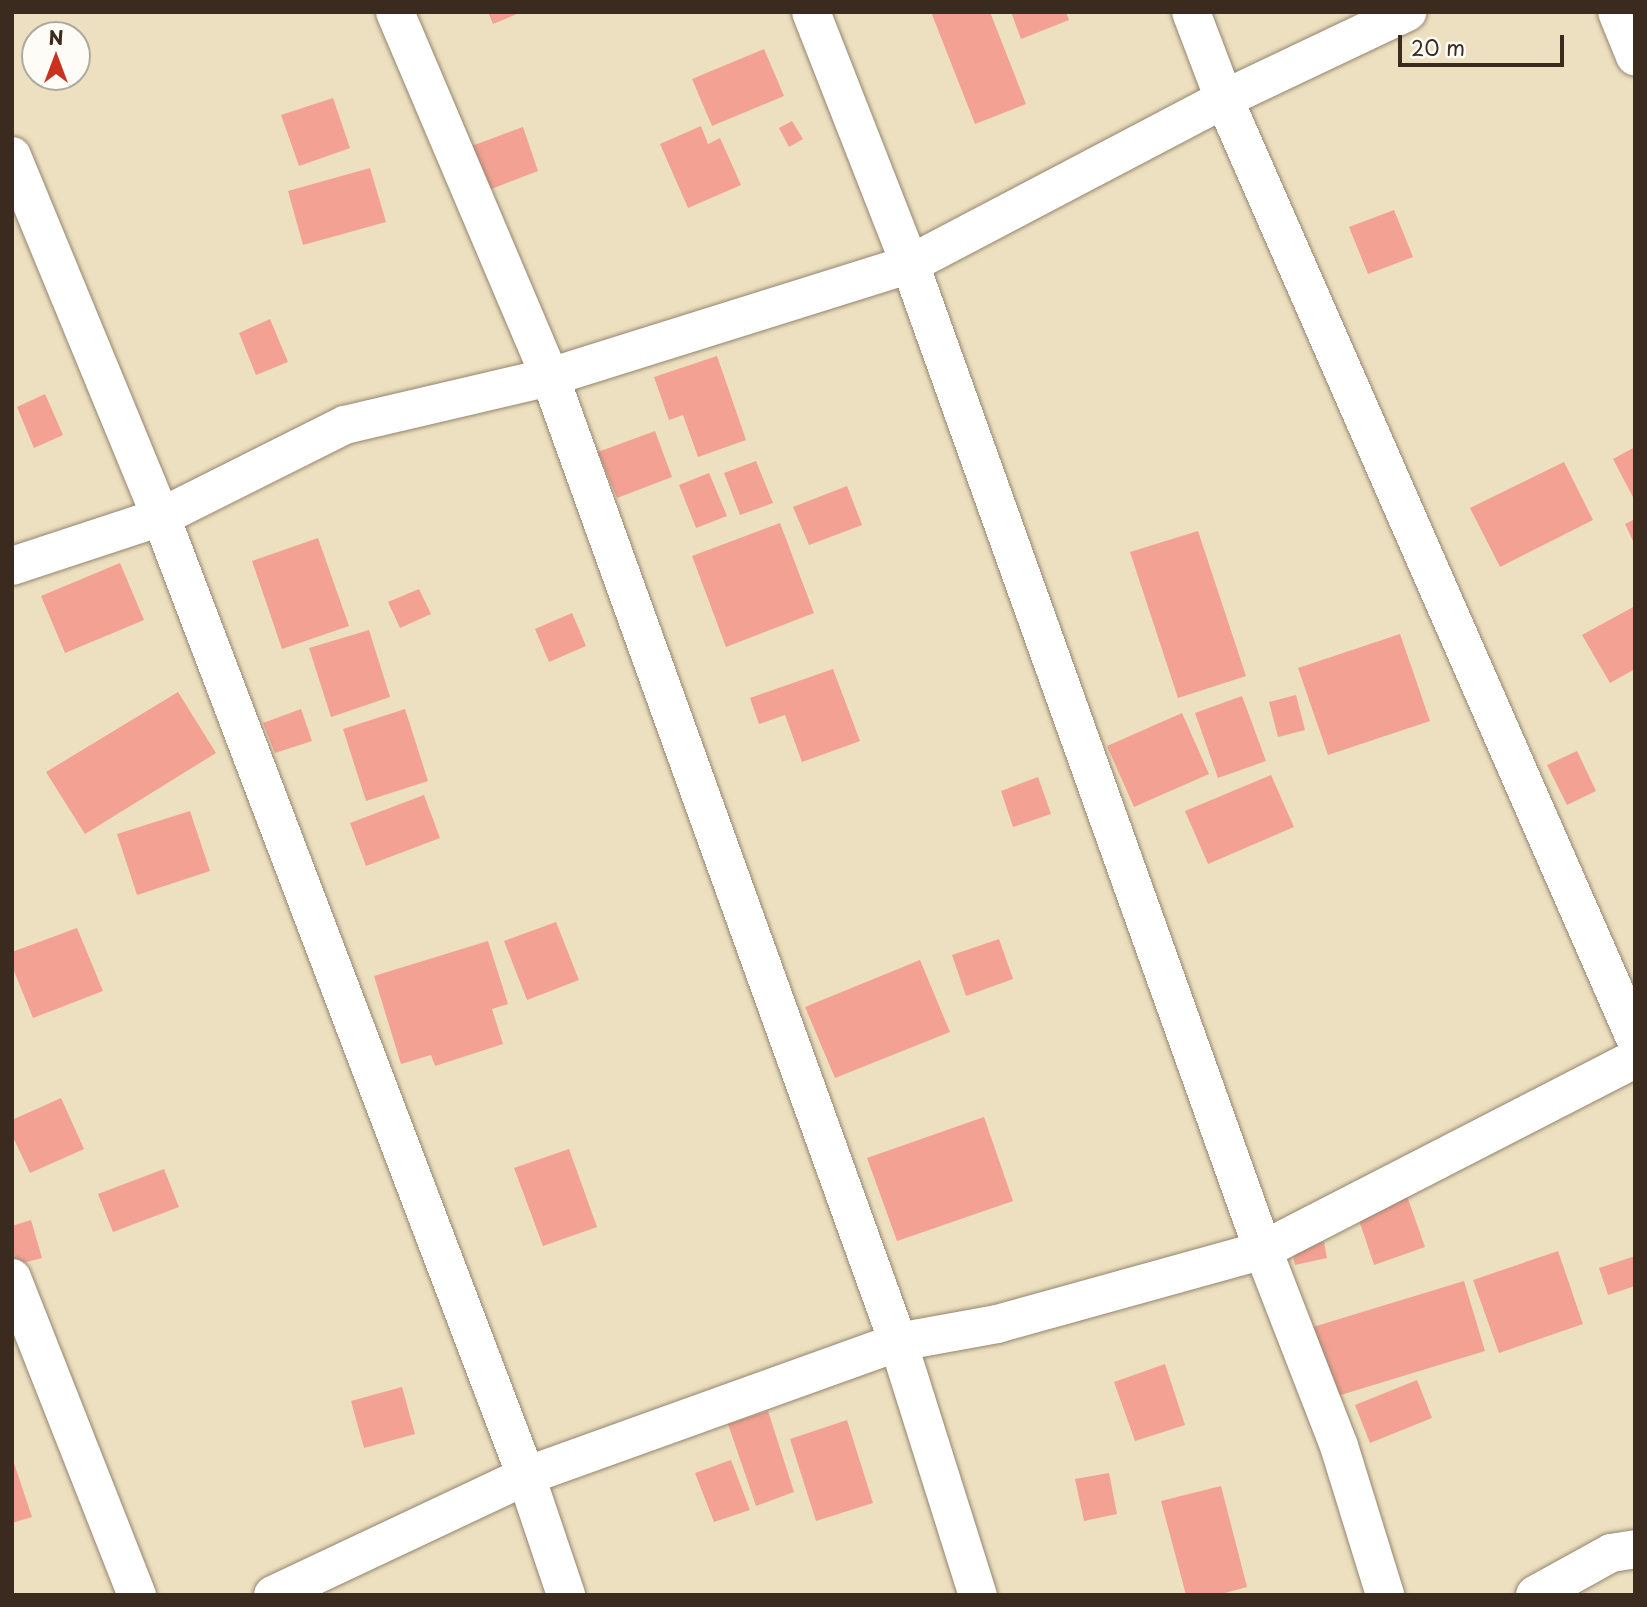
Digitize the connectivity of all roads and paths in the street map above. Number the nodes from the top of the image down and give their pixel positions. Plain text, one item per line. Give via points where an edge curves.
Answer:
1 (395, 12) edge
2 (811, 12) edge
3 (1191, 12) edge
4 (1407, 12) edge
5 (1617, 12) edge
6 (1635, 56) edge
7 (1224, 99) junction
8 (12, 156) edge
9 (910, 264) junction
10 (550, 377) junction
11 (161, 517) junction
12 (12, 566) edge
13 (1635, 1038) edge
14 (1635, 1059) edge
15 (1263, 1250) junction
16 (12, 1278) edge
17 (898, 1342) junction
18 (526, 1476) junction
19 (1635, 1549) edge
20 (137, 1595) edge
21 (273, 1595) edge
22 (566, 1595) edge
23 (978, 1595) edge
24 (1385, 1595) edge
25 (1535, 1595) edge

1 - 10 street
2 - 9 street
3 - 7 street
4 - 7 street
5 - 6 street
7 - 9 street
7 - 13 street
8 - 11 street
9 - 10 street
9 - 15 street
10 - 11 street via 345,425
10 - 17 street
11 - 12 street
11 - 18 street
14 - 15 street
15 - 17 street via 997,1324
15 - 24 street via 1339,1446
16 - 20 street
17 - 18 street
17 - 23 street
18 - 21 street
18 - 22 street
19 - 25 street via 1611,1553

